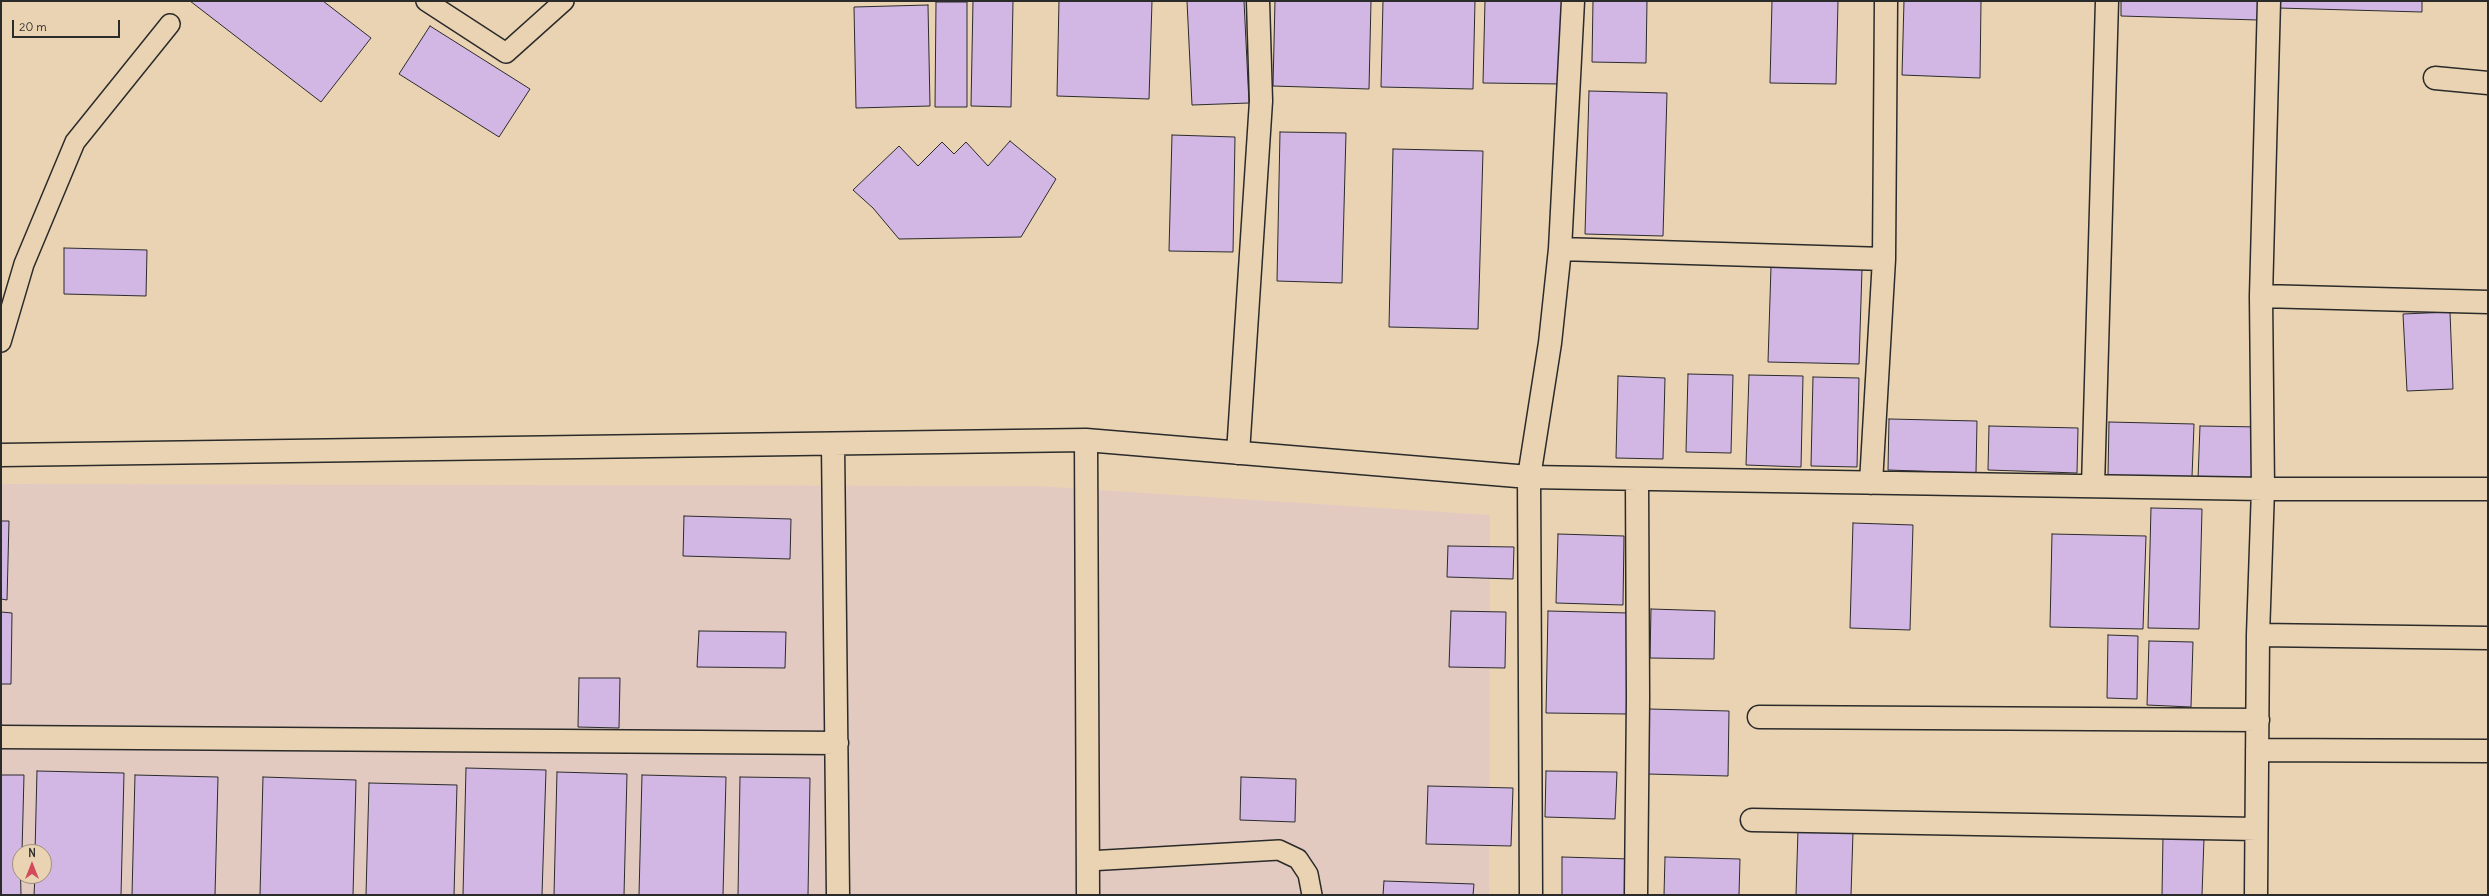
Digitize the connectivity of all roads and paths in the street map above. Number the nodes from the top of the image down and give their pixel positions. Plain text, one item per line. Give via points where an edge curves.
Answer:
1 (426, 1) edge
2 (564, 1) edge
3 (1258, 1) edge
4 (1573, 1) edge
5 (1886, 1) edge
6 (2107, 1) edge
7 (2269, 1) edge
8 (170, 24) dead end
9 (2435, 78) dead end
10 (2488, 83) edge
11 (1560, 249) junction
12 (1884, 259) junction
13 (2261, 296) junction
14 (2488, 302) edge
15 (1, 342) edge
16 (1086, 440) junction
17 (833, 444) junction
18 (1238, 453) junction
19 (1, 455) edge
20 (1529, 478) junction
21 (1637, 479) junction
22 (1871, 483) junction
23 (2094, 486) junction
24 (2263, 489) junction
25 (2488, 489) edge
26 (2258, 635) junction
27 (2488, 638) edge
28 (1759, 717) dead end
29 (2258, 720) junction
30 (1, 738) edge
31 (837, 743) junction
32 (2257, 750) junction
33 (2488, 751) edge
34 (1752, 820) dead end
35 (2256, 829) junction
36 (1088, 861) junction
37 (838, 895) edge
38 (1088, 895) edge
39 (1312, 895) edge
40 (1531, 895) edge
41 (1636, 895) edge
42 (2256, 895) edge

1 - 2 lane via 506,53
3 - 18 street via 1261,101
4 - 11 street
5 - 12 street
6 - 23 street
7 - 13 street
8 - 15 lane via 76,142 24,264
9 - 10 street
11 - 12 street
11 - 20 street via 1550,343
12 - 22 street
13 - 14 street
13 - 24 street
16 - 17 street
16 - 18 street
16 - 36 street
17 - 19 street
17 - 31 street
18 - 20 street
20 - 21 street
20 - 40 street
21 - 22 street
21 - 41 street
22 - 23 street
23 - 24 street
24 - 25 street
24 - 26 street
26 - 27 street
26 - 29 street
28 - 29 street
29 - 32 street
30 - 31 street
31 - 37 street
32 - 33 street
32 - 35 street
34 - 35 street
35 - 42 street
36 - 38 street
36 - 39 lane via 1279,850 1298,859 1308,874

